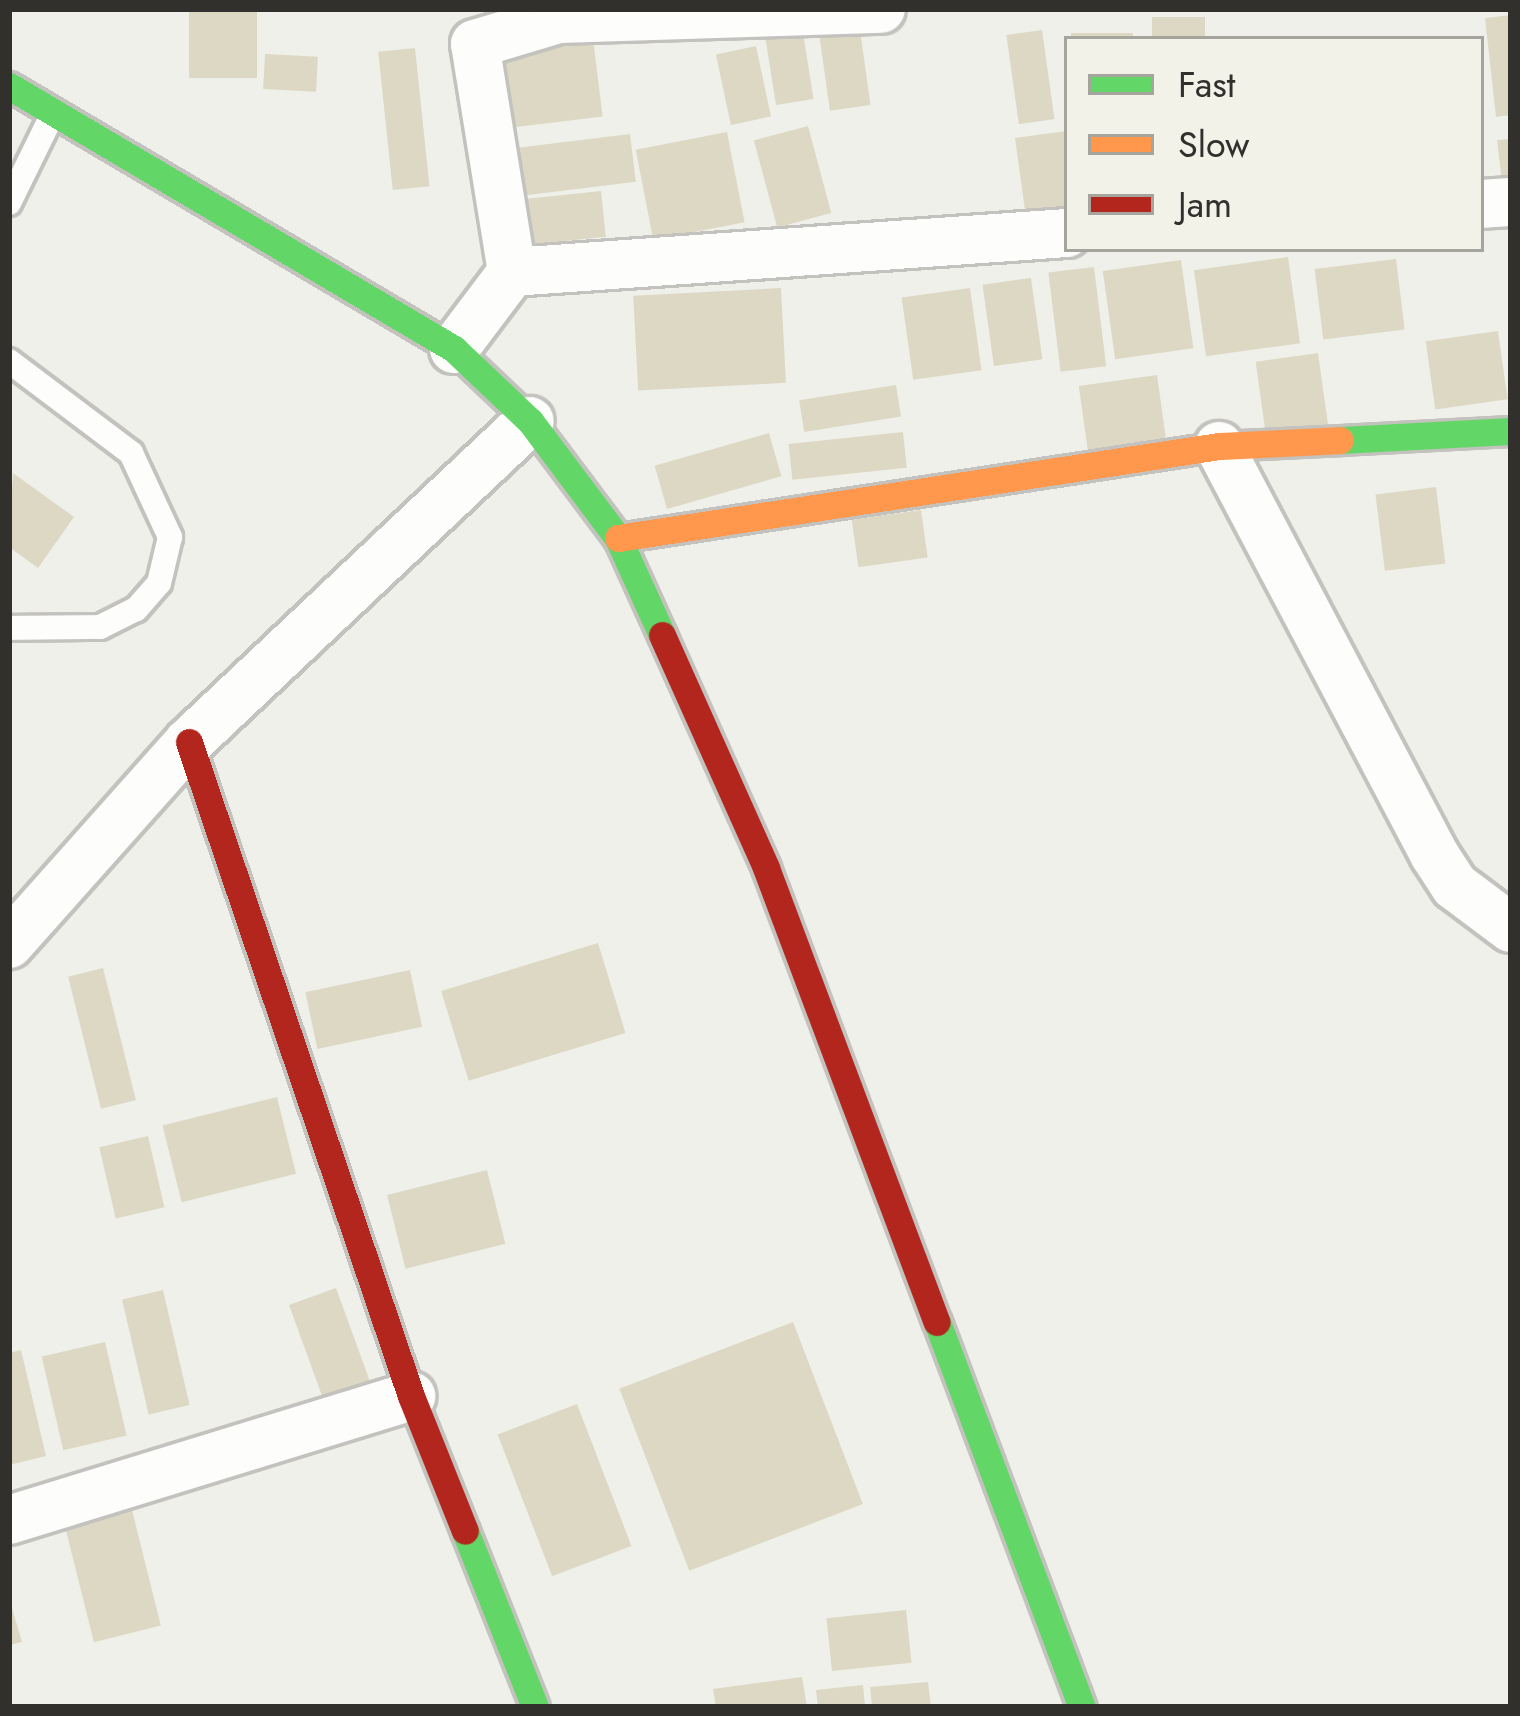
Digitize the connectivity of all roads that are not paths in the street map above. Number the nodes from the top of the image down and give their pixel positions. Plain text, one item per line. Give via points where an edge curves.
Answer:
1 (881, 9) edge
2 (471, 27) edge
3 (9, 86) edge
4 (54, 111) junction
5 (9, 203) edge
6 (1064, 233) edge
7 (512, 272) junction
8 (454, 349) junction
9 (9, 361) edge
10 (530, 422) junction
11 (1511, 431) edge
12 (1219, 446) junction
13 (618, 538) junction
14 (9, 628) edge
15 (189, 742) junction
16 (1511, 928) edge
17 (9, 944) edge
18 (411, 1396) junction
19 (9, 1520) edge
20 (535, 1707) edge
21 (1082, 1707) edge

1 - 2 street
2 - 7 street
3 - 4 main road
4 - 5 lane
4 - 8 main road
6 - 7 street
7 - 8 street
8 - 10 main road
9 - 14 lane via 131,453 170,537 160,583 136,609 84,629
10 - 13 main road
10 - 15 street
11 - 12 main road
12 - 13 main road
12 - 16 street via 1434,854 1455,886
13 - 21 main road via 766,868
15 - 17 street
15 - 18 main road
18 - 19 street
18 - 20 main road

